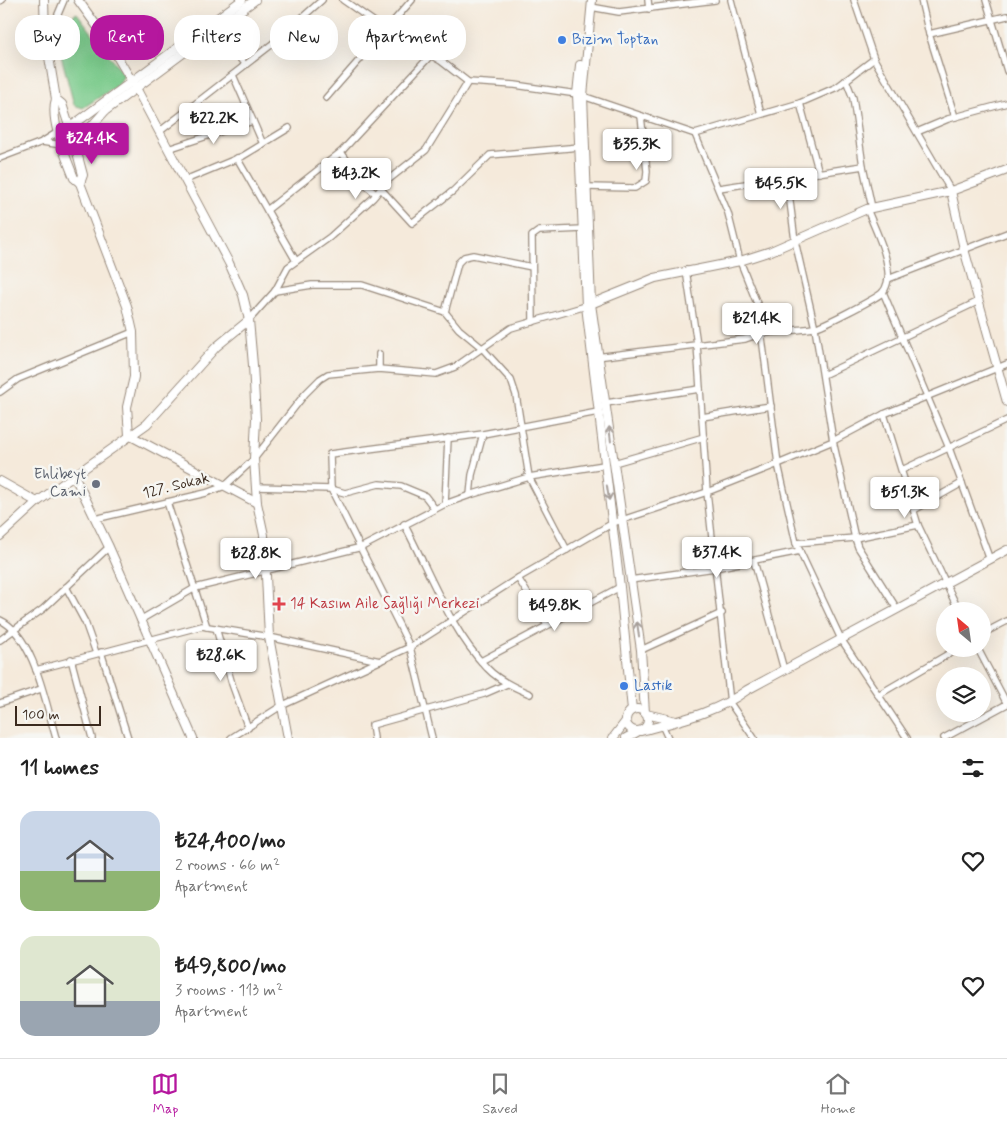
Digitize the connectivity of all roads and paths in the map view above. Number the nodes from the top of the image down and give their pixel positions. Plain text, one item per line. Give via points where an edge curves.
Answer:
1 (44, 0) edge
2 (64, 0) edge
3 (78, 0) edge
4 (242, 0) edge
5 (255, 0) edge
6 (322, 0) edge
7 (343, 0) edge
8 (412, 0) edge
9 (648, 0) edge
10 (715, 0) edge
11 (731, 0) edge
12 (854, 0) edge
13 (921, 0) edge
14 (986, 0) edge
15 (590, 2) edge
16 (649, 9) junction
17 (44, 15) edge
18 (58, 15) edge
19 (235, 15) edge
20 (364, 15) edge
21 (399, 15) edge
22 (1007, 16) edge
23 (992, 19) junction
24 (929, 34) junction
25 (174, 58) edge
26 (874, 59) junction
27 (50, 60) edge
28 (241, 60) edge
29 (360, 60) edge
30 (426, 60) edge
31 (438, 60) edge
32 (245, 65) junction
33 (1007, 72) edge
34 (233, 75) junction
35 (846, 80) junction
36 (468, 82) junction
37 (134, 85) junction
38 (580, 95) junction
39 (326, 98) dead end
40 (56, 99) junction
41 (1007, 103) edge
42 (800, 104) junction
43 (762, 114) junction
44 (641, 116) junction
45 (955, 117) junction
46 (253, 121) junction
47 (69, 128) junction
48 (289, 128) dead end
49 (58, 132) junction
50 (159, 132) junction
51 (917, 132) junction
52 (695, 134) junction
53 (42, 142) junction
54 (263, 144) junction
55 (62, 145) junction
56 (75, 145) junction
57 (580, 147) junction
58 (168, 149) junction
59 (341, 152) junction
60 (0, 158) edge
61 (237, 158) junction
62 (863, 166) junction
63 (1007, 170) edge
64 (819, 173) junction
65 (787, 178) junction
66 (185, 180) junction
67 (80, 183) junction
68 (587, 187) junction
69 (719, 188) junction
70 (379, 191) junction
71 (951, 191) junction
72 (870, 208) junction
73 (267, 210) junction
74 (583, 229) junction
75 (1007, 232) edge
76 (795, 241) junction
77 (964, 249) junction
78 (296, 261) junction
79 (740, 261) junction
80 (532, 267) junction
81 (686, 270) junction
82 (888, 279) junction
83 (274, 291) junction
84 (883, 292) junction
85 (979, 301) junction
86 (589, 305) junction
87 (445, 312) junction
88 (249, 320) junction
89 (533, 322) junction
90 (815, 328) junction
91 (133, 332) junction
92 (762, 332) junction
93 (901, 338) junction
94 (697, 344) junction
95 (482, 348) junction
96 (379, 354) dead end
97 (596, 357) junction
98 (1007, 364) edge
99 (997, 368) junction
100 (379, 369) junction
101 (823, 375) junction
102 (700, 389) junction
103 (0, 392) edge
104 (928, 397) junction
105 (1007, 402) edge
106 (606, 403) junction
107 (771, 406) junction
108 (598, 412) junction
109 (884, 414) junction
110 (702, 417) junction
111 (1007, 420) edge
112 (522, 427) junction
113 (483, 434) junction
114 (129, 435) junction
115 (704, 437) junction
116 (448, 438) junction
117 (833, 440) junction
118 (949, 448) junction
119 (254, 459) junction
120 (614, 463) junction
121 (778, 464) junction
122 (604, 465) junction
123 (902, 470) junction
124 (74, 476) junction
125 (529, 477) junction
126 (0, 481) edge
127 (962, 483) junction
128 (224, 486) junction
129 (256, 487) junction
130 (331, 489) junction
131 (707, 492) junction
132 (470, 496) junction
133 (37, 502) junction
134 (167, 502) junction
135 (256, 503) junction
136 (445, 504) junction
137 (435, 509) junction
138 (914, 510) junction
139 (95, 519) junction
140 (622, 520) junction
141 (613, 523) junction
142 (404, 524) junction
143 (918, 525) junction
144 (0, 536) edge
145 (856, 538) junction
146 (796, 543) junction
147 (109, 547) junction
148 (362, 547) junction
149 (567, 550) junction
150 (800, 550) junction
151 (1007, 550) edge
152 (990, 560) junction
153 (754, 561) junction
154 (715, 568) junction
155 (266, 569) junction
156 (518, 578) junction
157 (630, 580) junction
158 (945, 583) junction
159 (66, 587) junction
160 (620, 587) junction
161 (195, 588) junction
162 (954, 602) edge
163 (897, 609) junction
164 (722, 613) junction
165 (451, 619) junction
166 (0, 620) edge
167 (140, 620) junction
168 (1007, 621) edge
169 (547, 625) junction
170 (207, 627) junction
171 (216, 628) junction
172 (991, 629) edge
173 (15, 630) junction
174 (269, 638) junction
175 (842, 639) junction
176 (0, 640) edge
177 (150, 641) junction
178 (410, 647) junction
179 (641, 650) junction
180 (98, 652) junction
181 (942, 658) edge
182 (983, 658) edge
183 (71, 660) junction
184 (380, 661) junction
185 (480, 661) junction
186 (36, 670) junction
187 (784, 670) junction
188 (507, 684) junction
189 (42, 689) junction
190 (530, 694) dead end
191 (878, 695) junction
192 (0, 703) edge
193 (730, 703) junction
194 (1007, 704) edge
195 (281, 706) junction
196 (632, 710) junction
197 (424, 712) junction
198 (646, 713) junction
199 (626, 721) junction
200 (678, 721) junction
201 (662, 725) junction
202 (248, 728) junction
203 (639, 731) junction
204 (56, 738) edge
205 (92, 738) edge
206 (128, 738) edge
207 (193, 738) edge
208 (231, 738) edge
209 (288, 738) edge
210 (374, 738) edge
211 (432, 738) edge
212 (613, 738) edge
213 (626, 738) edge
214 (668, 738) edge
215 (754, 738) edge
216 (907, 738) edge
217 (944, 738) edge

1 - 17 street
2 - 18 street
3 - 37 street
4 - 37 street
5 - 19 street
6 - 32 street
7 - 20 street
8 - 21 street
9 - 16 street
10 - 16 street
11 - 43 street
12 - 26 street
13 - 24 street
14 - 23 street
15 - 16 street via 619,12
15 - 38 street
22 - 23 street
23 - 24 street
23 - 33 street
24 - 45 street
25 - 37 street
26 - 35 street
26 - 51 street
27 - 40 street
28 - 32 street
29 - 39 street
30 - 59 street
31 - 36 street
32 - 34 street
34 - 46 street
34 - 50 street
35 - 42 street
35 - 62 street via 853,98
36 - 38 street via 515,84
36 - 70 street via 426,150
37 - 47 street
37 - 50 street
37 - 56 street
38 - 44 street
38 - 57 street
38 - 68 street
40 - 47 street via 62,104
40 - 49 street via 53,107
41 - 45 street
42 - 43 street
42 - 64 street
43 - 52 street
44 - 52 street
44 - 68 street via 646,181 635,188
45 - 51 street
46 - 54 street
46 - 58 street
47 - 49 street
47 - 56 street
48 - 54 street
49 - 53 street
49 - 55 street
50 - 58 street
51 - 71 street
52 - 69 street
53 - 55 street
53 - 60 street
54 - 61 street
55 - 56 street
55 - 67 street via 74,178
56 - 67 street via 83,175
57 - 70 street via 490,156 412,223
57 - 74 street
58 - 66 street
59 - 70 street via 364,184
59 - 73 street
61 - 66 street
61 - 73 street
62 - 64 street
62 - 72 street
63 - 71 street
64 - 65 street
65 - 69 street
65 - 76 street
66 - 88 street via 229,263 243,295
67 - 91 street via 127,306
68 - 86 street
69 - 79 street via 734,230
70 - 78 street via 330,237
71 - 72 street
71 - 77 street
72 - 76 street
72 - 82 street
73 - 78 street
74 - 80 street via 535,233 532,236
74 - 86 street
75 - 77 street
76 - 79 street
76 - 90 street
77 - 82 street
77 - 85 street
78 - 83 street via 288,267
79 - 81 street
79 - 92 street via 758,306
80 - 87 street via 464,257 458,263
80 - 89 street
81 - 86 street via 634,285
81 - 94 street
82 - 84 street
83 - 87 street via 312,285 362,285
83 - 88 street
84 - 90 street
84 - 93 street
85 - 93 street
85 - 99 street
86 - 89 street
86 - 97 street
87 - 95 street
88 - 114 street via 216,347 147,424
88 - 119 street via 256,419
89 - 95 street via 511,328
90 - 92 street
90 - 101 street
91 - 103 street via 18,379
91 - 114 street via 134,376 127,407
92 - 94 street via 745,339
92 - 107 street
93 - 101 street
93 - 104 street
94 - 97 street
94 - 102 street
95 - 100 street, 127. Sokak via 455,367 436,374
95 - 112 street via 512,380
96 - 100 street
97 - 106 street
97 - 108 street
98 - 99 street
99 - 104 street
99 - 105 street
100 - 119 street, 127. Sokak via 328,374 320,378
101 - 117 street
102 - 106 street
102 - 110 street
104 - 109 street
104 - 118 street
120 -> 106 street
107 - 110 street
107 - 121 street
108 - 112 street
108 - 122 street
109 - 117 street
109 - 123 street
110 - 115 street
111 - 118 street
112 - 113 street
112 - 125 street
113 - 116 street
113 - 132 street
114 - 124 street
114 - 128 street
115 - 120 street
115 - 131 street
116 - 130 street via 330,454
116 - 136 street
117 - 121 street
117 - 145 street
118 - 123 street
118 - 127 street
119 - 128 street, 127. Sokak
119 - 129 street
120 - 140 street
121 - 131 street
121 - 146 street
122 - 125 street
122 -> 141 street
123 - 138 street
124 - 133 street
124 - 139 street
125 - 132 street
125 - 149 street
126 - 133 street
127 - 138 street
127 - 152 street
128 - 134 street, 127. Sokak
128 - 135 street
129 - 130 street
129 - 135 street
130 - 137 street via 345,493 374,484 401,486 425,496
130 - 148 street
131 - 140 street
131 - 154 street
132 - 136 street
133 - 144 street
134 - 139 street, 127. Sokak
134 - 161 street
135 - 155 street via 264,535
136 - 137 street
137 - 142 street
138 - 143 street
139 - 147 street
140 - 141 street
140 - 157 street
141 - 149 street
141 - 160 street
142 - 148 street
142 - 165 street
143 - 145 street
143 - 158 street
145 - 146 street
145 - 163 street via 858,547
146 - 150 street
147 - 159 street
147 - 167 street
148 - 155 street
148 - 178 street
149 - 156 street
150 - 153 street
150 - 175 street
151 - 152 street
152 - 158 street
153 - 154 street
153 - 187 street
154 - 157 street
154 - 164 street
155 - 161 street
155 - 174 street
156 - 165 street
156 - 169 street
179 -> 157 street
158 - 162 street
158 - 163 street
159 - 173 street
159 - 180 street
160 - 169 street
160 - 196 street
161 - 167 street
161 - 170 street
163 - 175 street
164 - 179 street
164 - 193 street
165 - 178 street
165 - 185 street
166 - 173 street
167 - 177 street
168 - 172 street
169 - 185 street
170 - 171 street
170 - 177 street
171 - 174 street
171 - 202 street
173 - 176 street
173 - 186 street
174 - 184 street
174 - 195 street
175 - 187 street
175 - 191 street
177 - 180 street
177 - 207 street
178 - 184 street
178 - 197 street
179 - 198 street
180 - 183 street
180 - 206 street
181 - 191 street
182 - 194 street
183 - 186 street
183 - 205 street
184 - 195 street
185 - 188 street
186 - 189 street
187 - 193 street
188 - 190 street
188 - 197 street
189 - 192 street
189 - 204 street
191 - 216 street
193 - 200 street
193 - 215 street
194 - 217 street
195 - 202 street
195 - 209 street
196 - 198 street
196 - 199 street
197 - 210 street via 372,725
197 - 211 street
198 - 200 street
198 - 203 street via 648,724
199 - 203 street via 629,727
199 - 212 street
200 - 201 street
201 - 203 street
201 - 214 street
202 - 208 street
203 - 213 street

